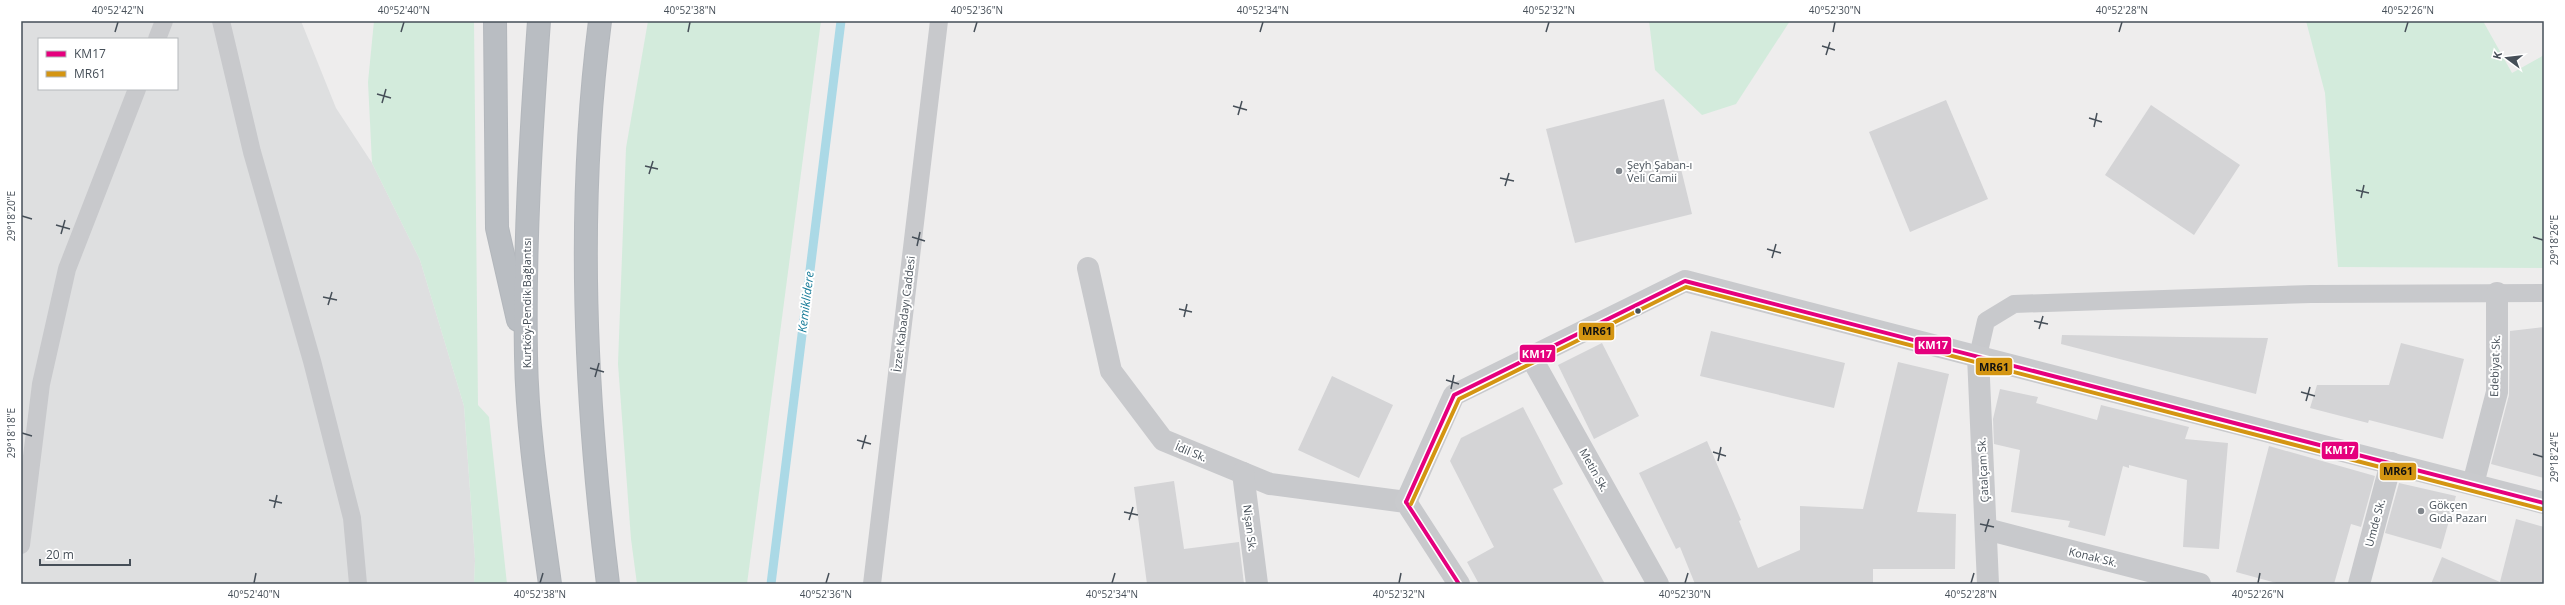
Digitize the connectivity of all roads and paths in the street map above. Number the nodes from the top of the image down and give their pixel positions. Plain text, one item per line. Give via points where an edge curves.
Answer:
1 (164, 21) edge
2 (221, 21) edge
3 (495, 21) edge
4 (539, 21) edge
5 (600, 21) edge
6 (939, 21) edge
7 (157, 38) edge
8 (137, 90) edge
9 (1088, 268) dead end
10 (2497, 293) junction
11 (2544, 293) edge
12 (1978, 356) junction
13 (526, 357) junction
14 (1531, 357) junction
15 (2391, 463) junction
16 (1243, 473) junction
17 (2473, 484) junction
18 (1406, 502) junction
19 (2544, 503) edge
20 (1986, 529) junction
21 (21, 545) edge
22 (358, 584) edge
23 (550, 584) edge
24 (608, 584) edge
25 (872, 584) edge
26 (1257, 584) edge
27 (1459, 584) edge
28 (1658, 584) edge
29 (1988, 584) edge
30 (2200, 584) edge
31 (2359, 584) edge

1 - 7 lane
2 - 22 lane via 252,152 312,362 352,518
3 - 13 highway via 497,228
4 - 13 highway, Kurtköy-Pendik Bağlantısı via 528,181
5 - 24 highway via 586,193 587,343 597,492
6 - 25 lane, İzzet Kabadayı Caddesi
8 - 21 lane via 67,269 41,384
9 - 16 street, İdil Sk. via 1111,371 1163,440
10 - 11 lane
10 - 12 lane via 2311,294 2014,304 1986,321
10 - 17 street, Edebiyat Sk. via 2497,392
12 - 14 street via 1685,280
12 - 15 street
12 - 20 street, Çatalçam Sk.
13 - 23 highway, Kurtköy-Pendik Bağlantısı via 536,482
14 - 18 street via 1454,395
14 - 28 street, Metin Sk.
15 - 17 street
15 - 31 street, Umde Sk.
16 - 18 street, İdil Sk. via 1270,484
16 - 26 street, Nişan Sk.
17 - 19 street
18 - 27 street
20 - 29 street, Çatalçam Sk.
20 - 30 street, Konak Sk.

